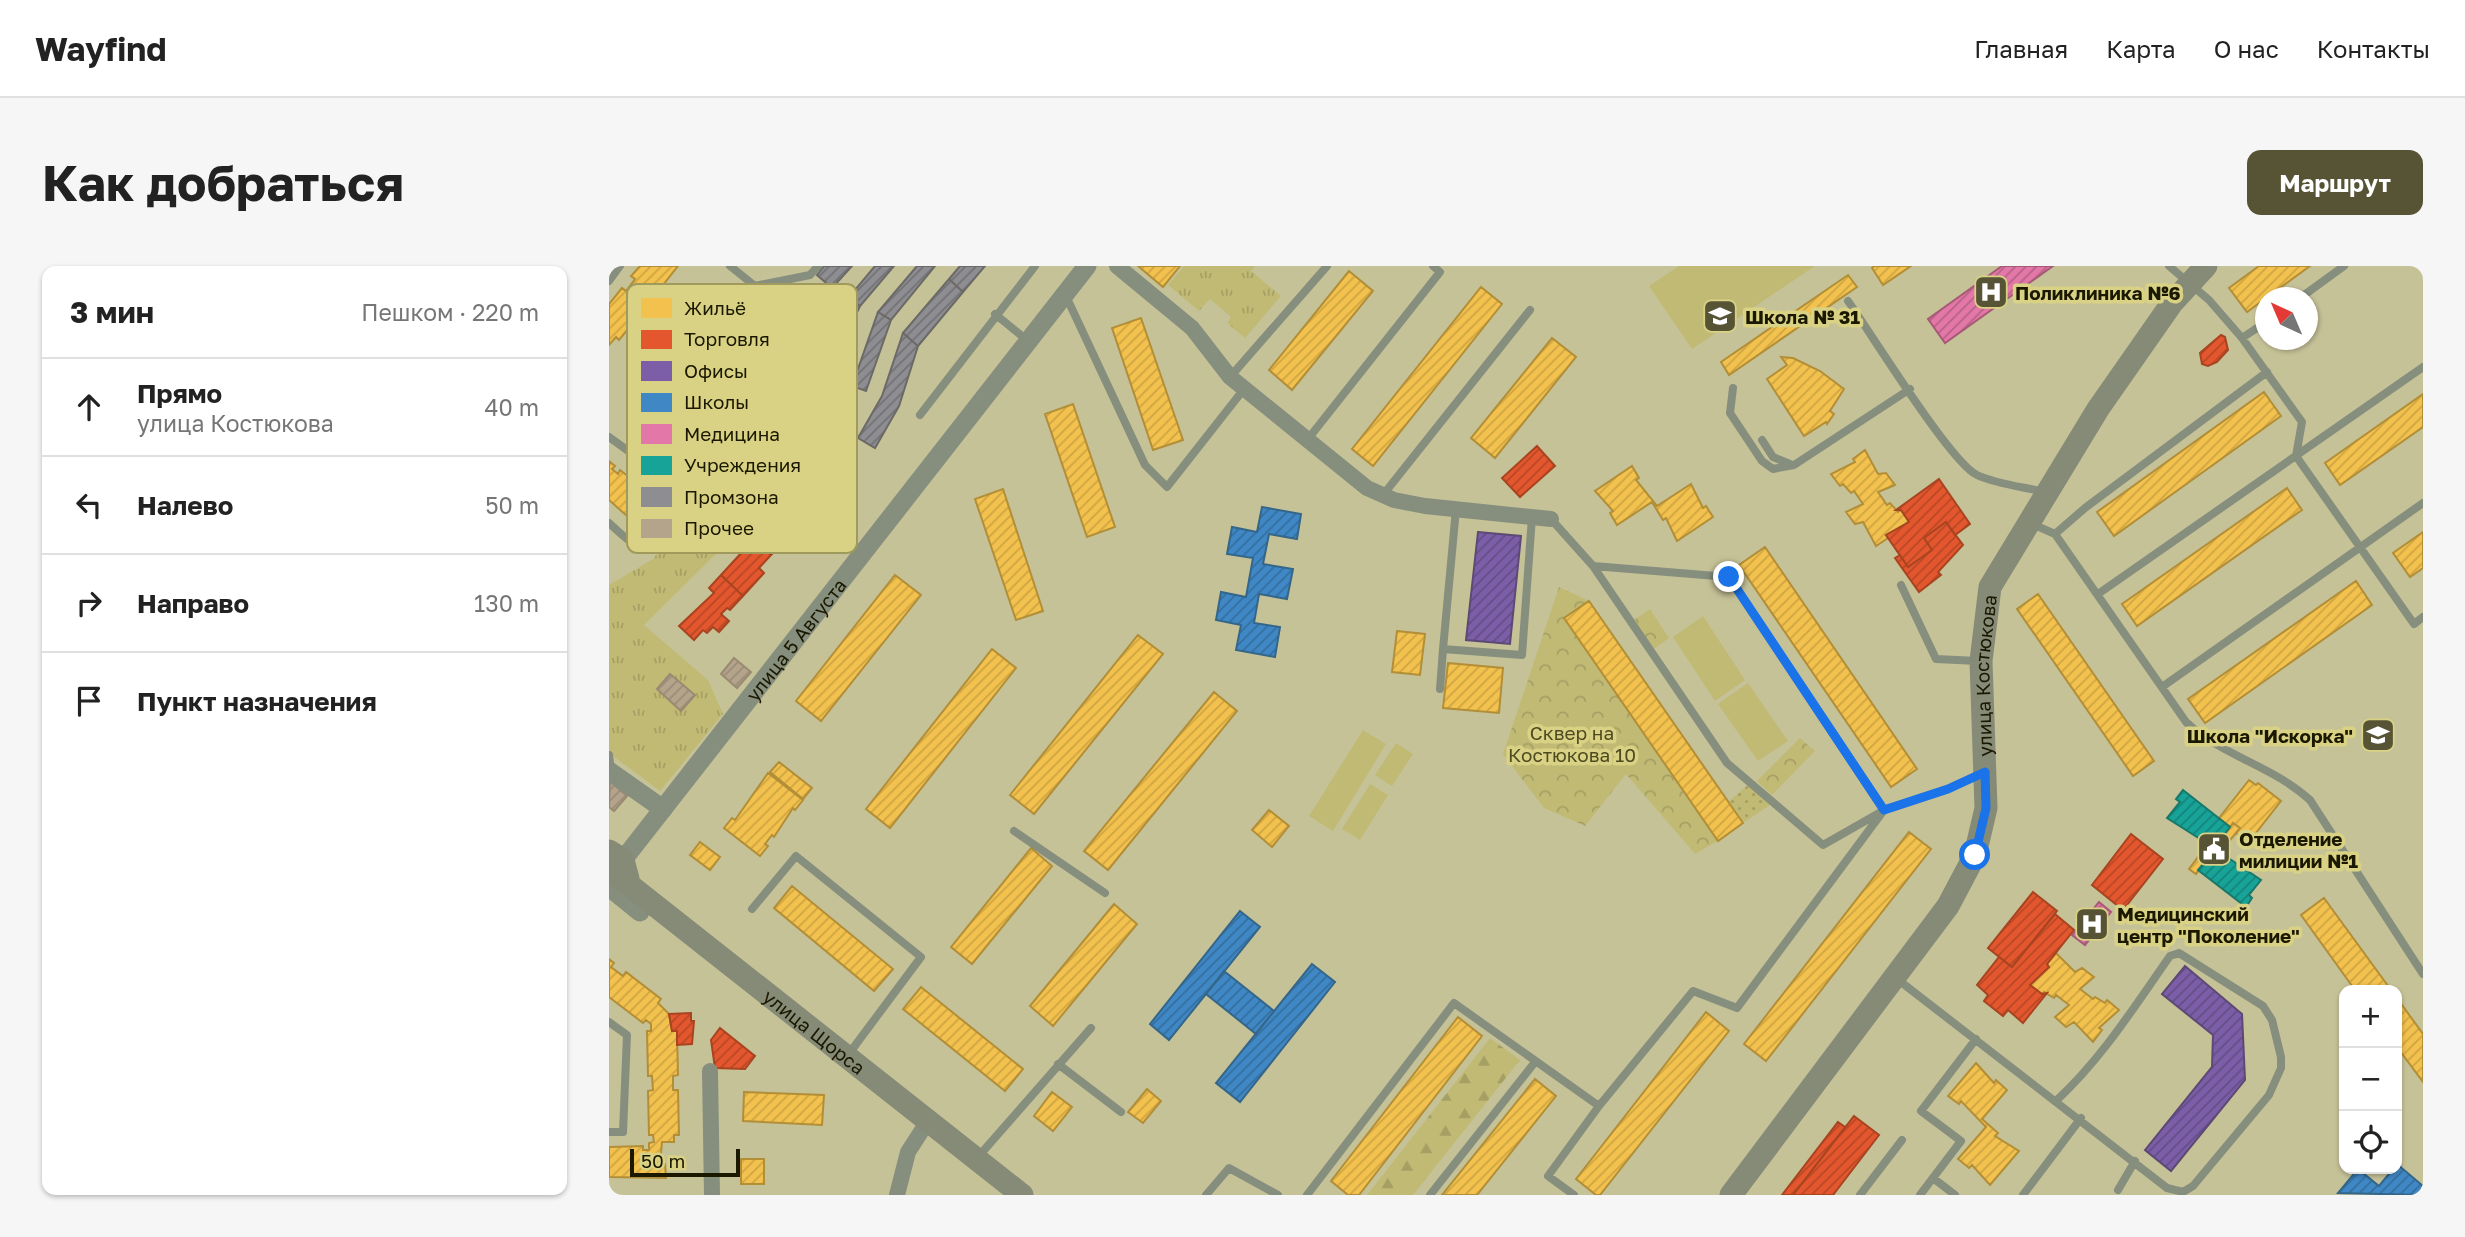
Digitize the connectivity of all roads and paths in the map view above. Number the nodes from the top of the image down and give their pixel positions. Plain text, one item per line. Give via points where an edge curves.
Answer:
1 (620, 266) edge
2 (730, 266) edge
3 (818, 266) edge
4 (1035, 266) edge
5 (1087, 266) edge
6 (1117, 266) edge
7 (1327, 266) edge
8 (1433, 266) edge
9 (2169, 266) edge
10 (2344, 266) edge
11 (2198, 274) edge
12 (609, 281) edge
13 (752, 284) edge
14 (765, 284) edge
15 (2315, 287) edge
16 (1065, 294) junction
17 (1849, 301) dead end
18 (1530, 310) dead end
19 (995, 314) junction
20 (2255, 329) edge
21 (2242, 338) junction
22 (1028, 341) junction
23 (2423, 367) edge
24 (2267, 372) junction
25 (1230, 377) junction
26 (1733, 388) dead end
27 (1244, 389) junction
28 (1910, 389) junction
29 (920, 415) dead end
30 (609, 437) edge
31 (1308, 439) junction
32 (1762, 440) dead end
33 (627, 450) edge
34 (2296, 456) junction
35 (1794, 465) junction
36 (2046, 492) junction
37 (1383, 495) junction
38 (2423, 503) edge
39 (1456, 509) junction
40 (1532, 517) junction
41 (1551, 519) joint
42 (2029, 522) junction
43 (609, 523) edge
44 (2055, 534) junction
45 (627, 538) edge
46 (2360, 548) junction
47 (1593, 566) junction
48 (1901, 585) dead end
49 (2098, 594) junction
50 (2423, 617) edge
51 (1443, 649) junction
52 (1981, 661) junction
53 (2162, 687) junction
54 (1440, 689) dead end
55 (610, 766) edge
56 (1985, 772) junction
57 (1884, 810) junction
58 (657, 817) junction
59 (1014, 831) dead end
60 (614, 872) edge
61 (1105, 892) dead end
62 (752, 909) dead end
63 (2423, 974) edge
64 (1895, 977) junction
65 (609, 1022) edge
66 (1091, 1028) dead end
67 (1976, 1039) junction
68 (846, 1057) junction
69 (1535, 1062) junction
70 (1058, 1064) junction
71 (710, 1071) dead end
72 (884, 1087) junction
73 (2057, 1100) junction
74 (1599, 1106) junction
75 (1121, 1112) dead end
76 (2081, 1118) junction
77 (928, 1121) junction
78 (609, 1132) edge
79 (1902, 1140) dead end
80 (977, 1159) junction
81 (2135, 1161) junction
82 (1933, 1178) junction
83 (2117, 1190) dead end
84 (712, 1195) edge
85 (897, 1195) edge
86 (1022, 1195) edge
87 (1206, 1195) edge
88 (1279, 1195) edge
89 (1307, 1195) edge
90 (1430, 1195) edge
91 (1574, 1195) edge
92 (1731, 1195) edge
93 (1860, 1195) edge
94 (1920, 1195) edge
95 (1955, 1195) edge
96 (2023, 1195) edge

1 - 12 lane
2 - 13 lane
3 - 14 lane via 810,275
4 - 19 lane
5 - 16 street, улица 5 Августа
6 - 25 street via 1192,328
7 - 25 lane
8 - 31 lane via 1440,272
9 - 11 lane
10 - 15 lane
11 - 21 lane
11 - 36 main road, улица Костюкова via 2098,410
16 - 22 street, улица 5 Августа
16 - 27 lane via 1145,465 1167,487
17 - 28 lane
18 - 37 lane
19 - 22 lane
19 - 29 lane
20 - 21 lane
21 - 24 lane
22 - 58 street, улица 5 Августа
23 - 34 lane
24 - 34 lane via 2302,422
24 - 44 lane
25 - 27 street
26 - 35 lane via 1730,413 1762,461 1773,469
27 - 31 street
28 - 35 lane
28 - 36 lane via 1939,433 1976,475
30 - 33 lane
31 - 37 street via 1367,488
32 - 35 lane via 1773,457
34 - 46 lane
34 - 49 lane
36 - 42 main road, улица Костюкова
37 - 39 street
38 - 46 lane
39 - 40 street
39 - 51 lane
40 - 41 street
40 - 51 lane via 1522,655
41 - 47 lane
42 - 44 lane
42 - 52 main road, улица Костюкова via 1990,587
43 - 45 lane
44 - 49 lane
46 - 50 lane via 2414,624
46 - 53 lane
47 - 57 lane via 1729,577
47 - 57 lane via 1727,763 1823,845
48 - 52 lane via 1936,659
49 - 53 lane
51 - 54 lane
52 - 56 main road, улица Костюкова
53 - 63 lane via 2202,737 2290,781 2310,800
55 - 58 street
56 - 57 lane
56 - 64 main road, улица Костюкова via 1986,808 1975,855 1948,906
57 - 74 lane via 1737,1008 1693,991
58 - 60 street, улица 5 Августа
59 - 61 lane
60 - 68 main road, улица Щорса
60 - 72 main road via 641,912 822,1054
62 - 68 lane via 796,856 921,957
64 - 67 lane
64 - 92 main road, улица Костюкова
65 - 78 lane via 627,1035 624,1132
66 - 70 lane
67 - 73 lane
67 - 82 lane via 1921,1111 1961,1141
68 - 72 main road, улица Щорса
69 - 74 lane
69 - 89 lane via 1454,1003
69 - 90 lane
70 - 75 lane
70 - 80 lane
71 - 84 street
72 - 77 main road, улица Щорса
73 - 76 lane
73 - 81 lane via 2088,1071 2174,954 2263,1006 2280,1042 2276,1084 2193,1186 2183,1192 2167,1188
74 - 91 lane via 1548,1176
76 - 81 lane
76 - 96 lane
77 - 80 main road, улица Щорса
77 - 85 street via 908,1152
79 - 93 lane
80 - 86 main road, улица Щорса
81 - 83 lane
82 - 94 lane
82 - 95 lane
87 - 88 lane via 1229,1168

